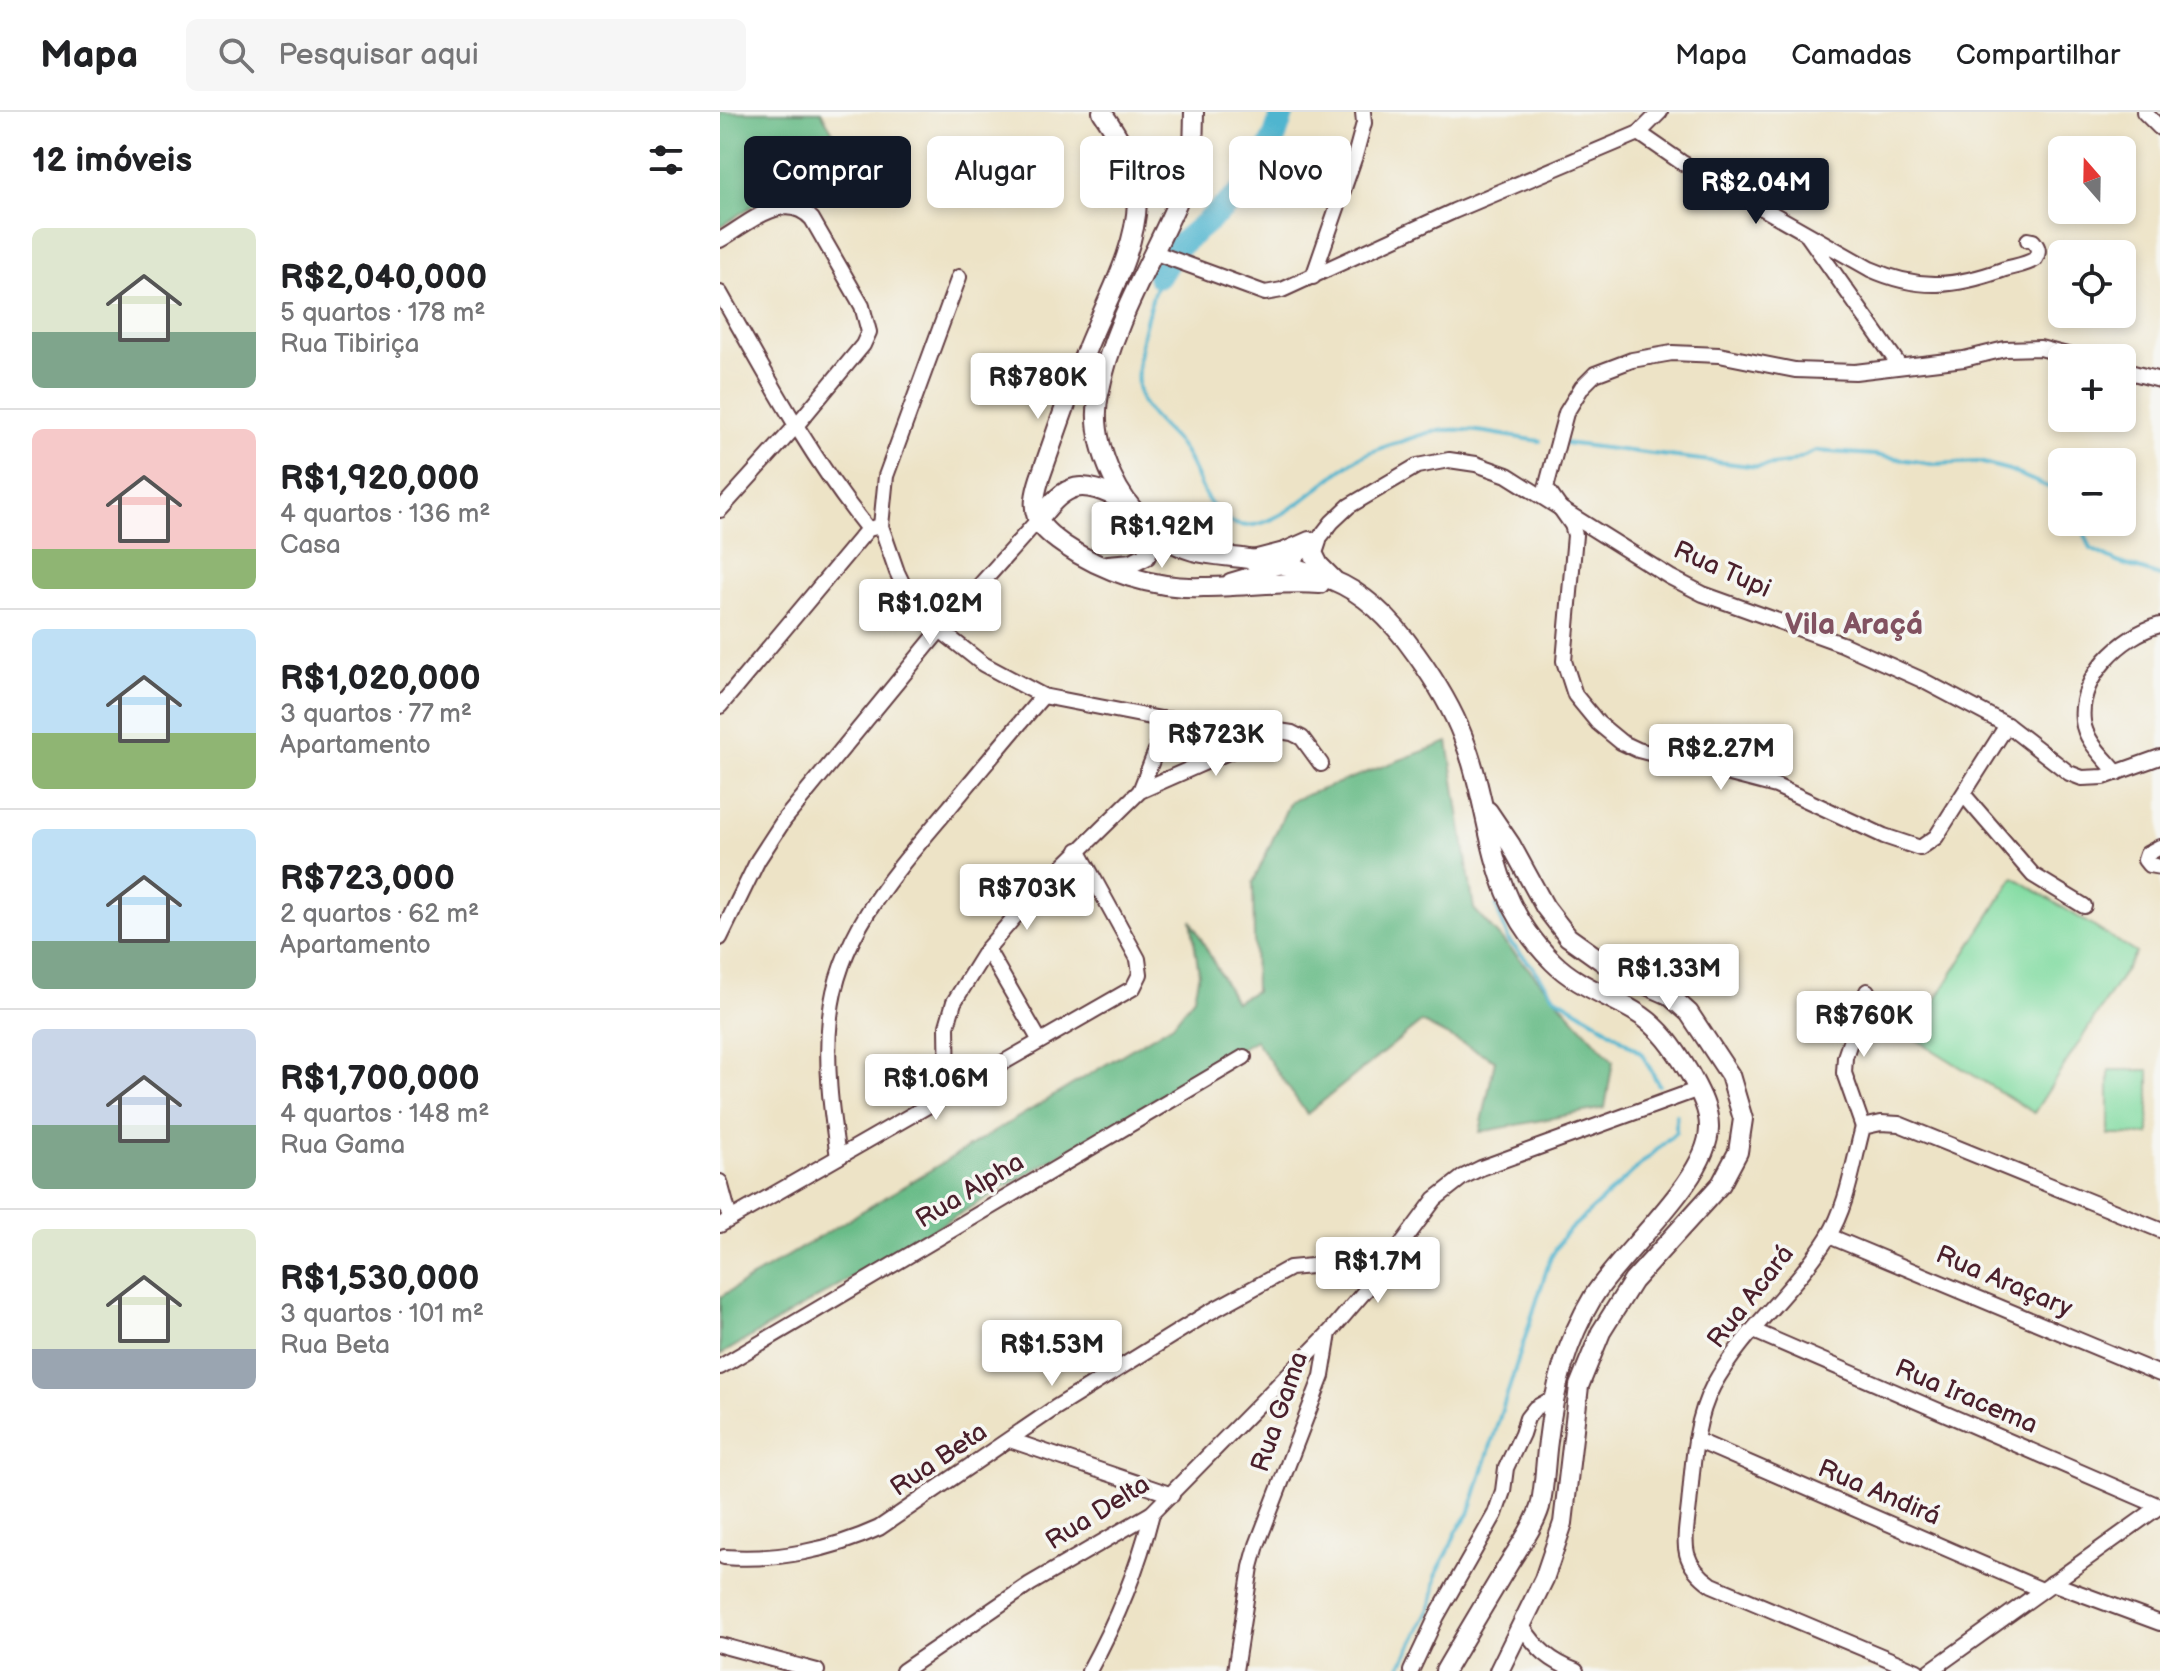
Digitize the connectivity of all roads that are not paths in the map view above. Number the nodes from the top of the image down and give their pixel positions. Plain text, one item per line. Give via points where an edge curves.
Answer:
1 (1102, 112) edge
2 (1194, 112) edge
3 (1363, 112) edge
4 (1660, 112) edge
5 (2144, 112) edge
6 (2160, 128) edge
7 (1639, 133) junction
8 (1805, 232) junction
9 (720, 240) edge
10 (2028, 240) dead end
11 (1158, 254) junction
12 (959, 277) dead end
13 (1313, 277) junction
14 (720, 293) edge
15 (1099, 320) junction
16 (1120, 327) junction
17 (2048, 350) edge
18 (1899, 365) junction
19 (2136, 374) edge
20 (2160, 380) edge
21 (795, 427) junction
22 (1124, 501) junction
23 (1556, 505) junction
24 (720, 510) edge
25 (1141, 518) junction
26 (1038, 520) junction
27 (1332, 522) junction
28 (874, 528) junction
29 (1317, 541) junction
30 (1249, 559) junction
31 (1284, 565) junction
32 (1101, 566) junction
33 (1339, 583) junction
34 (1201, 588) junction
35 (2160, 625) edge
36 (940, 630) junction
37 (1043, 696) junction
38 (720, 706) edge
39 (1161, 719) junction
40 (2007, 725) junction
41 (1278, 731) junction
42 (2160, 757) edge
43 (1321, 764) dead end
44 (2117, 773) junction
45 (1140, 791) junction
46 (1964, 795) junction
47 (1482, 802) junction
48 (2160, 847) edge
49 (1078, 850) junction
50 (2160, 867) edge
51 (2084, 906) dead end
52 (720, 938) edge
53 (987, 949) junction
54 (1867, 991) dead end
55 (1699, 1028) junction
56 (1040, 1041) junction
57 (1672, 1045) junction
58 (1244, 1057) dead end
59 (1699, 1089) junction
60 (948, 1094) junction
61 (1743, 1119) junction
62 (1709, 1122) junction
63 (1863, 1127) junction
64 (838, 1157) junction
65 (720, 1182) edge
66 (725, 1222) edge
67 (2160, 1230) edge
68 (1829, 1236) junction
69 (1377, 1277) junction
70 (1754, 1331) junction
71 (1329, 1333) junction
72 (720, 1367) edge
73 (2160, 1374) edge
74 (1553, 1398) junction
75 (1010, 1440) junction
76 (1696, 1440) junction
77 (1172, 1495) junction
78 (2159, 1506) edge
79 (1152, 1513) junction
80 (1518, 1549) junction
81 (724, 1557) dead end
82 (1550, 1563) junction
83 (2047, 1587) junction
84 (2160, 1623) edge
85 (1522, 1626) junction
86 (724, 1650) edge
87 (817, 1671) edge
88 (903, 1671) edge
89 (1089, 1671) edge
90 (1235, 1671) edge
91 (1411, 1671) edge
92 (1445, 1671) edge
93 (1499, 1671) edge
94 (1576, 1671) edge
95 (1917, 1671) edge
96 (1930, 1671) edge

1 - 15 main road via 1125,150 1136,178 1137,201 1129,242
2 - 11 main road via 1189,175
3 - 13 street via 1355,156
4 - 7 street
5 - 6 street
7 - 8 street
7 - 13 street
8 - 10 street via 1895,280 1948,285 2030,262 2038,247
8 - 18 street
9 - 21 street via 776,208 803,210 867,316 869,332 863,345
11 - 13 street via 1265,293
11 - 16 main road
12 - 28 street via 886,476
14 - 21 street
15 - 16 main road
15 - 26 main road via 1033,499
16 - 22 main road via 1099,391 1097,428
17 - 18 street via 2005,349
18 - 23 street via 1855,372 1795,370 1719,355 1672,353 1609,366 1582,387 1566,413 1546,488
19 - 20 street
21 - 24 street
21 - 28 street via 845,501
22 - 25 main road
22 - 26 main road via 1100,489 1076,486 1061,492
23 - 27 street, Rua Tupi via 1507,475 1449,460 1417,466 1388,481
23 - 40 street, Rua Tupi via 1703,594 1842,644
23 - 46 street via 1575,535 1564,661 1583,707 1621,742 1651,755 1776,786 1912,848 1936,837
25 - 30 main road via 1182,548
25 - 32 main road via 1150,545 1146,556
26 - 32 main road via 1055,539
26 - 36 street
27 - 29 street, Rua Tupi
27 - 30 street via 1284,550
28 - 36 street via 906,591
28 - 38 street
29 - 31 street, Rua Tupi
29 - 33 main road via 1313,553 1319,565
30 - 31 main road
31 - 33 main road
31 - 34 street
32 - 34 main road via 1134,578
33 - 34 main road
33 - 47 main road via 1400,632 1438,687 1463,736
35 - 44 street via 2126,640 2101,667 2086,696 2086,732
36 - 37 street via 983,664
36 - 52 street via 784,820
37 - 39 street
37 - 64 street via 901,865 859,925 830,1016 827,1079
39 - 41 street
39 - 45 street via 1157,748
40 - 44 street, Rua Tupi via 2069,773 2092,778
40 - 46 street
41 - 43 street via 1299,735
41 - 45 street
42 - 44 street, Rua Tupi
45 - 49 street
46 - 51 street via 2033,875
47 - 55 main road via 1568,937 1617,972 1669,995
47 - 57 main road via 1494,863 1520,921 1554,963 1637,1013
48 - 50 street via 2145,861
49 - 53 street
49 - 56 street via 1138,959 1140,974 1133,988
53 - 56 street
53 - 60 street via 954,1002 947,1026
54 - 63 street via 1844,1073
55 - 57 main road via 1681,1029
55 - 61 main road via 1730,1075
56 - 60 street
57 - 59 main road
58 - 72 street, Rua Alpha
59 - 62 main road
59 - 69 street, Rua Gama via 1463,1177 1435,1199
60 - 64 street
61 - 62 main road via 1723,1133
61 - 82 main road via 1738,1152 1721,1184 1633,1281 1601,1332 1579,1386 1563,1523
62 - 74 main road via 1699,1162 1597,1291 1575,1328
63 - 67 street via 1908,1127
63 - 68 street, Rua Acará
64 - 66 street
65 - 66 street
68 - 70 street, Rua Acará
68 - 73 street, Rua Araçary
69 - 71 street, Rua Gama
69 - 75 street, Rua Beta via 1323,1265 1290,1268 1208,1313
70 - 76 street, Rua Acará via 1713,1387
70 - 78 street, Rua Iracema
71 - 77 street, Rua Delta
71 - 90 street, Rua Gama via 1322,1376 1251,1567
74 - 80 main road via 1540,1507
74 - 91 street via 1527,1418 1506,1468 1495,1514
75 - 77 street
75 - 81 street, Rua Beta via 879,1528 850,1541 752,1559
76 - 83 street, Rua Andirá
76 - 95 street, Rua Acará via 1685,1545 1696,1574
77 - 79 street, Rua Delta
78 - 83 street
79 - 88 street, Rua Delta via 1030,1584
79 - 89 street via 1134,1576
80 - 82 main road via 1536,1547
80 - 92 main road
82 - 85 main road
83 - 84 street, Rua Andirá
83 - 96 street
85 - 93 main road
85 - 94 street via 1549,1659
86 - 87 street

